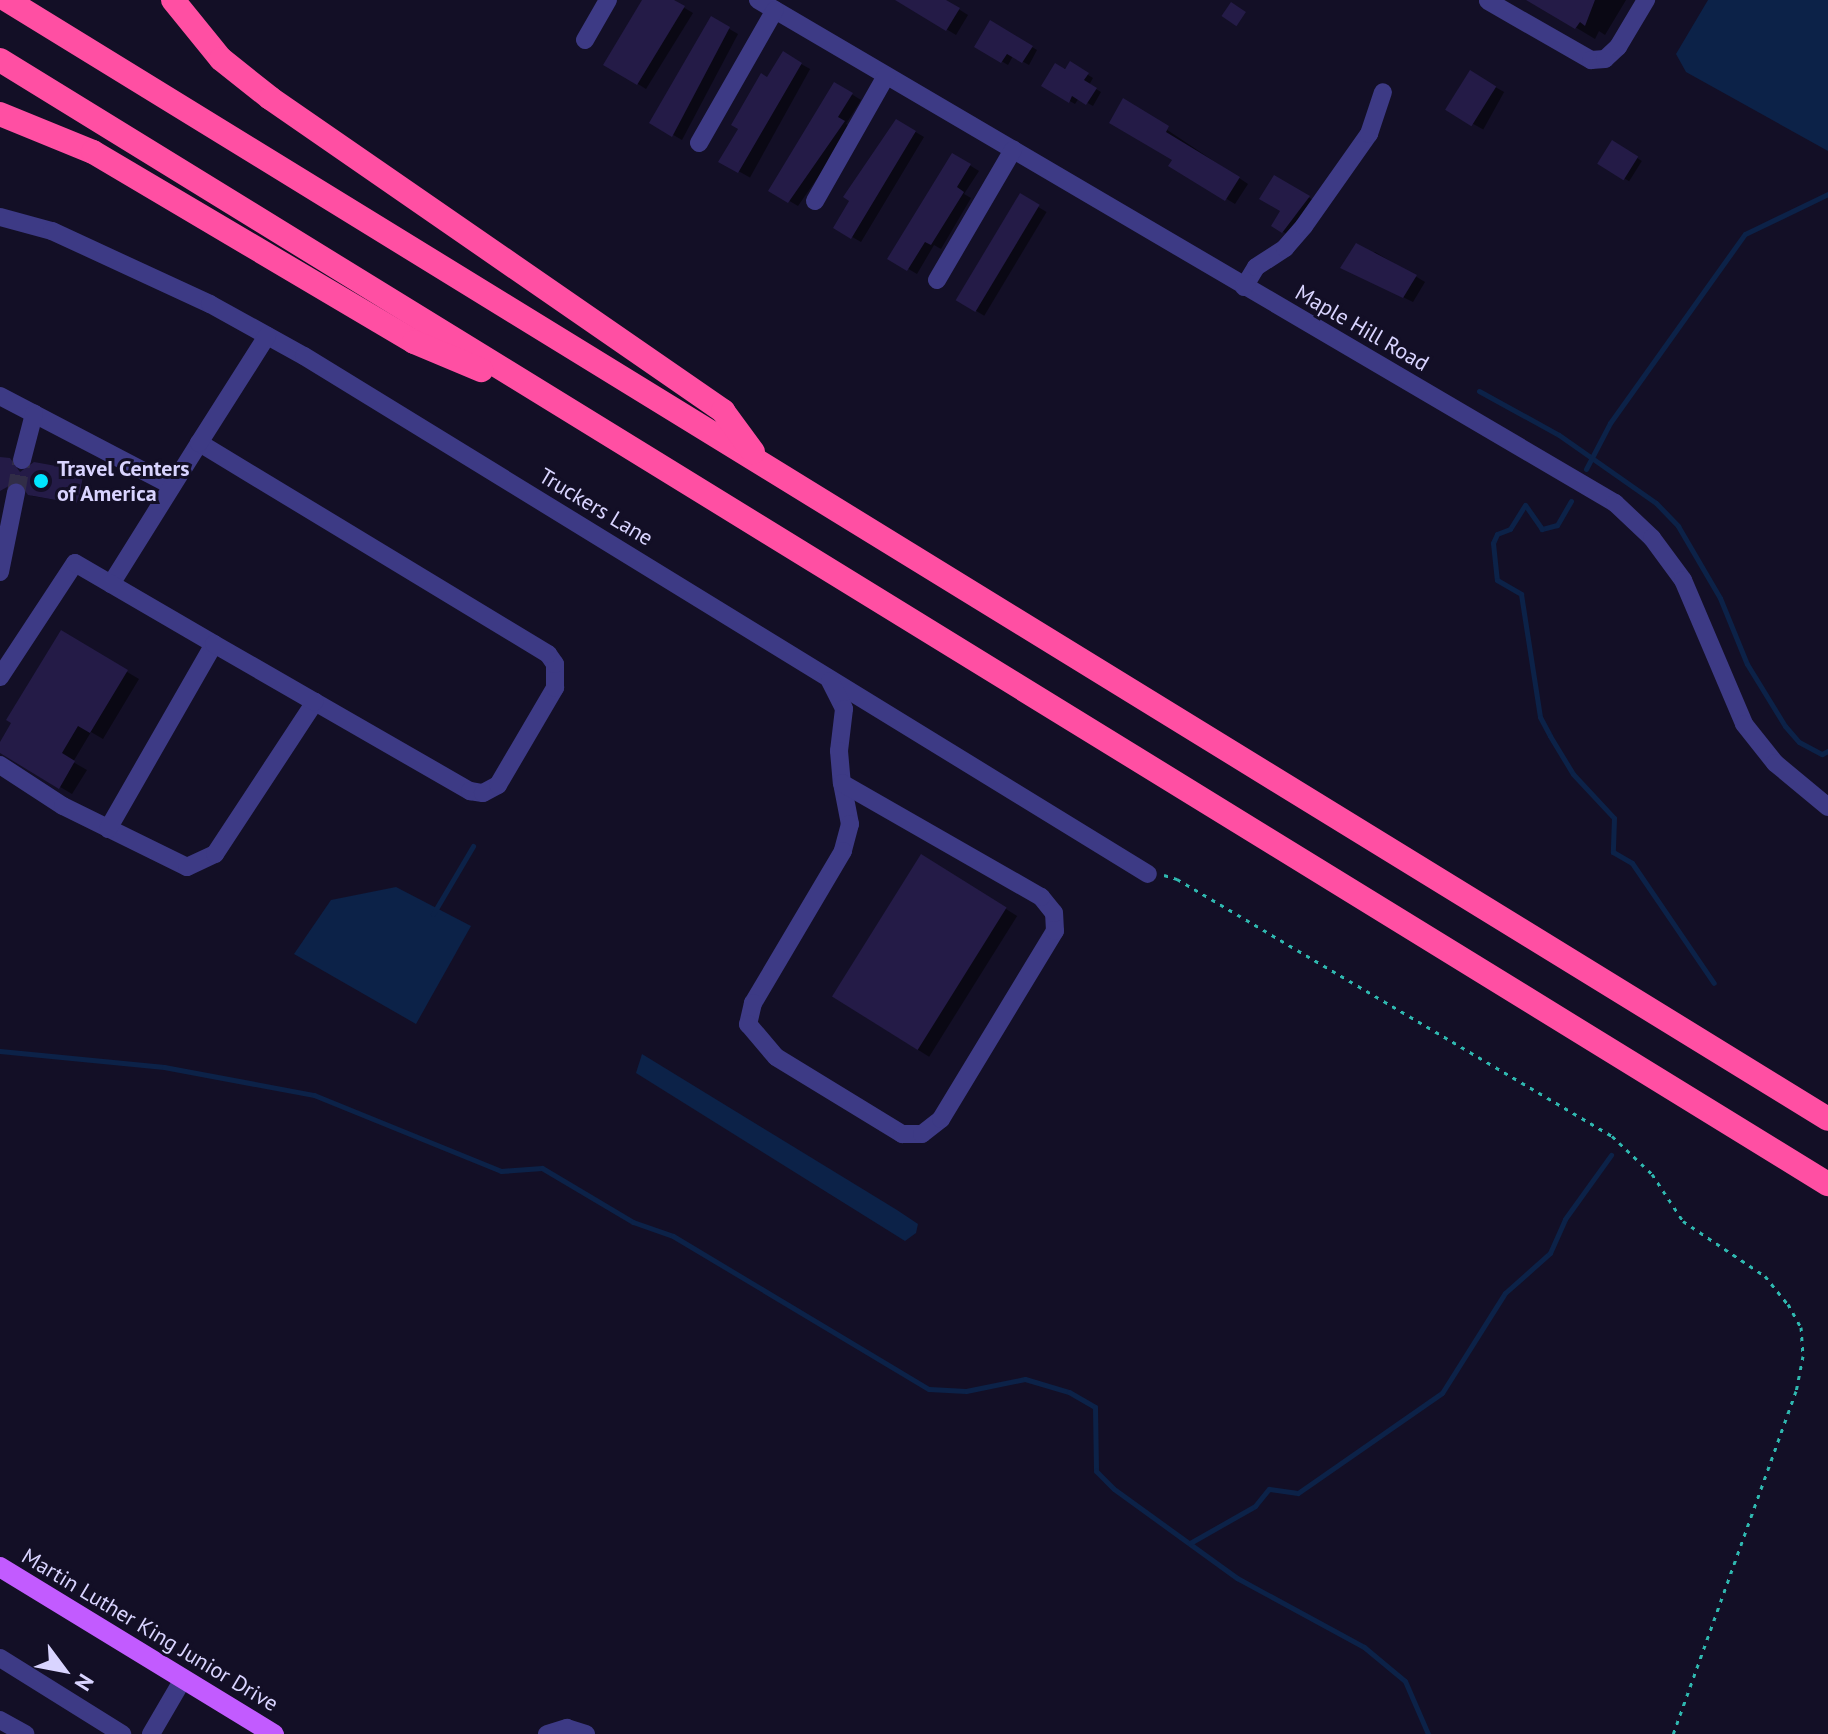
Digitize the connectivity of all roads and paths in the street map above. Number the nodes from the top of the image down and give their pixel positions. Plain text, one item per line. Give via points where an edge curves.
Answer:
1 (7, 0) edge
2 (173, 0) edge
3 (608, 0) edge
4 (758, 0) edge
5 (1487, 0) edge
6 (1646, 0) edge
7 (775, 10) junction
8 (585, 40) dead end
9 (0, 60) edge
10 (886, 76) junction
11 (1383, 92) dead end
12 (0, 114) edge
13 (699, 143) dead end
14 (1013, 150) junction
15 (815, 201) dead end
16 (0, 219) edge
17 (937, 280) dead end
18 (1244, 287) junction
19 (267, 336) junction
20 (0, 396) edge
21 (548, 398) junction
22 (34, 414) junction
23 (199, 443) junction
24 (22, 460) tunnel mouth
25 (761, 464) junction
26 (172, 486) junction
27 (16, 493) tunnel mouth
28 (0, 572) edge
29 (111, 584) junction
30 (214, 644) junction
31 (1, 673) edge
32 (828, 678) junction
33 (315, 702) junction
34 (0, 765) edge
35 (842, 783) junction
36 (1828, 807) edge
37 (108, 829) junction
38 (1148, 874) joint
39 (1828, 1119) edge
40 (1828, 1184) edge
41 (0, 1567) edge
42 (0, 1658) edge
43 (182, 1681) junction
44 (0, 1720) edge
45 (25, 1734) edge
46 (122, 1734) edge
47 (151, 1734) edge
48 (274, 1734) edge
49 (547, 1734) edge
50 (586, 1734) edge
51 (1673, 1734) edge

1 - 25 highway
2 - 25 highway via 221,59 270,98 723,411
3 - 8 street
4 - 7 street, Maple Hill Road
5 - 6 street via 1591,60 1605,59 1618,47
7 - 10 street, Maple Hill Road
7 - 13 street
9 - 21 highway
10 - 14 street, Maple Hill Road
10 - 15 street
11 - 18 street via 1369,134 1345,169 1304,226 1285,248 1256,267
12 - 21 highway via 93,152 414,342
14 - 17 street
14 - 18 street, Maple Hill Road
16 - 19 street, Truckers Lane via 52,231
18 - 36 street, Maple Hill Road via 1569,474 1633,519 1683,580 1744,724 1775,763
19 - 23 street
19 - 32 street, Truckers Lane
20 - 22 street
21 - 40 highway
22 - 24 street
22 - 26 street
23 - 26 street
23 - 33 street via 548,654 557,678 498,785 483,793 463,788
25 - 39 highway via 838,506
26 - 29 street
27 - 28 street
29 - 30 street
29 - 31 street via 75,563
30 - 33 street
30 - 37 street
32 - 35 street via 844,709
32 - 38 street, Truckers Lane
33 - 37 street via 207,860 178,866
34 - 37 street
35 - 35 street via 850,824 843,851 753,1003 748,1024 776,1057 902,1134 922,1134 941,1119 1055,931 1054,913 1041,897
38 - 51 path via 1177,879 1612,1136 1652,1174 1683,1221 1765,1276 1788,1304 1801,1327 1803,1356 1796,1391
41 - 43 main road, Martin Luther King Junior Drive
42 - 46 street
43 - 47 street
43 - 48 main road, Martin Luther King Junior Drive
44 - 45 street
49 - 50 street via 560,1728

